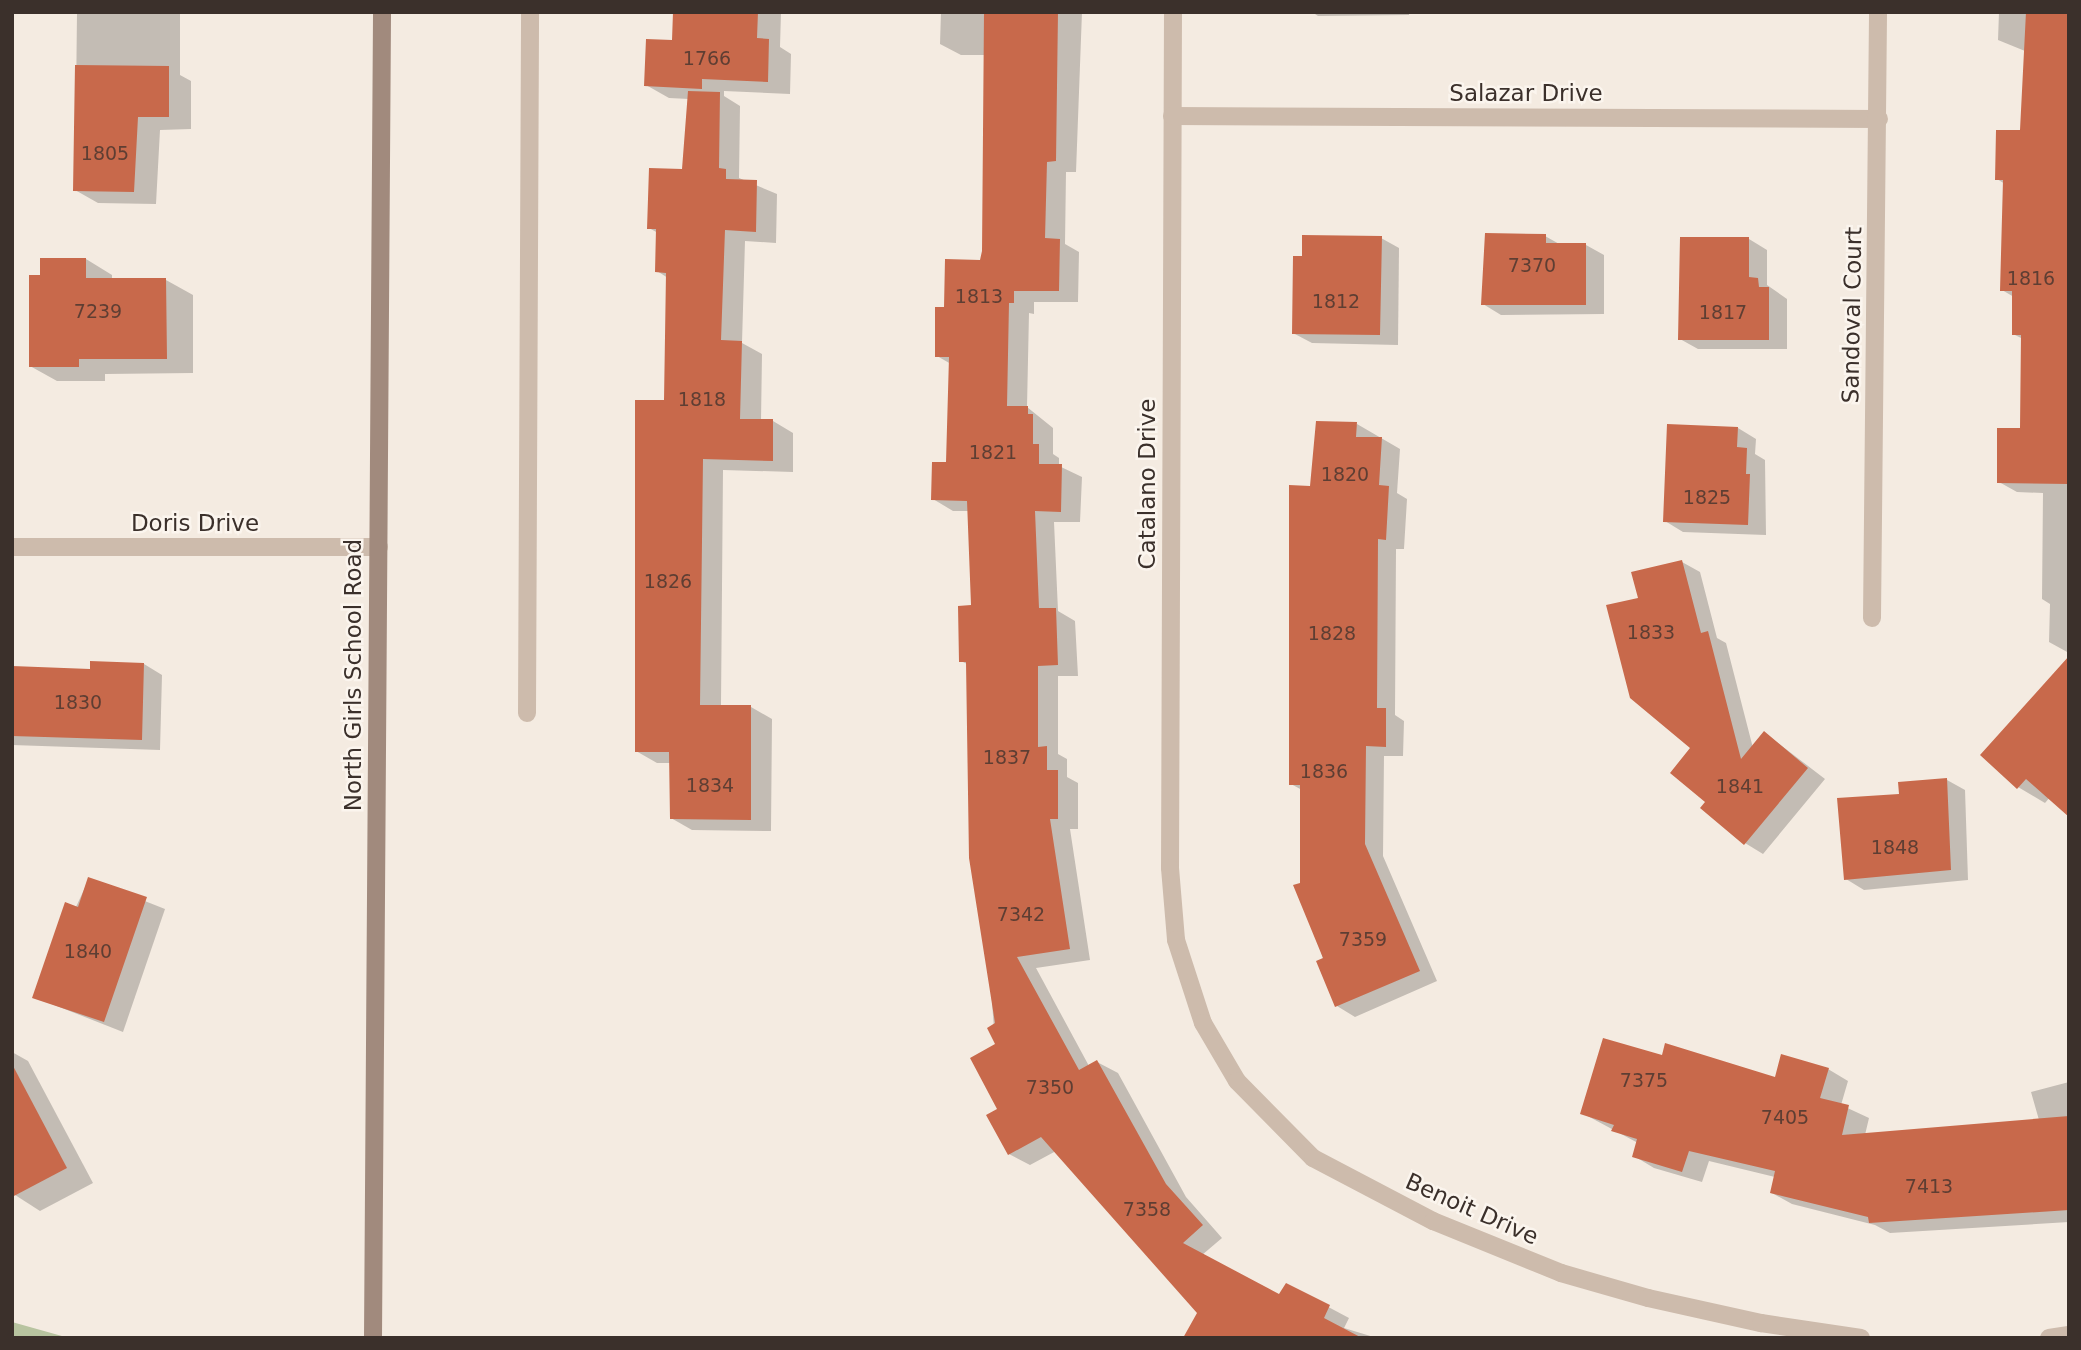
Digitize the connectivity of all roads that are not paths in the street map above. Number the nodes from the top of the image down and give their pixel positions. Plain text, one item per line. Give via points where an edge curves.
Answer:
1 (382, 12) edge
2 (530, 12) edge
3 (1173, 12) edge
4 (1878, 12) edge
5 (1172, 116) junction
6 (1879, 119) junction
7 (12, 547) edge
8 (379, 547) junction
9 (1872, 618) dead end
10 (527, 713) dead end
11 (1180, 955) joint
12 (2069, 1335) edge
13 (373, 1338) edge
14 (1861, 1338) edge
15 (2049, 1338) edge

1 - 8 main road, North Girls School Road
2 - 10 street
3 - 5 street, Catalano Drive
4 - 6 street, Sandoval Court
5 - 6 street, Salazar Drive
5 - 11 street, Catalano Drive via 1170,868
6 - 9 street, Sandoval Court
7 - 8 street, Doris Drive
8 - 13 main road, North Girls School Road
11 - 14 street, Benoit Drive via 1203,1023 1237,1081 1296,1143 1332,1169 1433,1221 1560,1273 1716,1314
12 - 15 street

